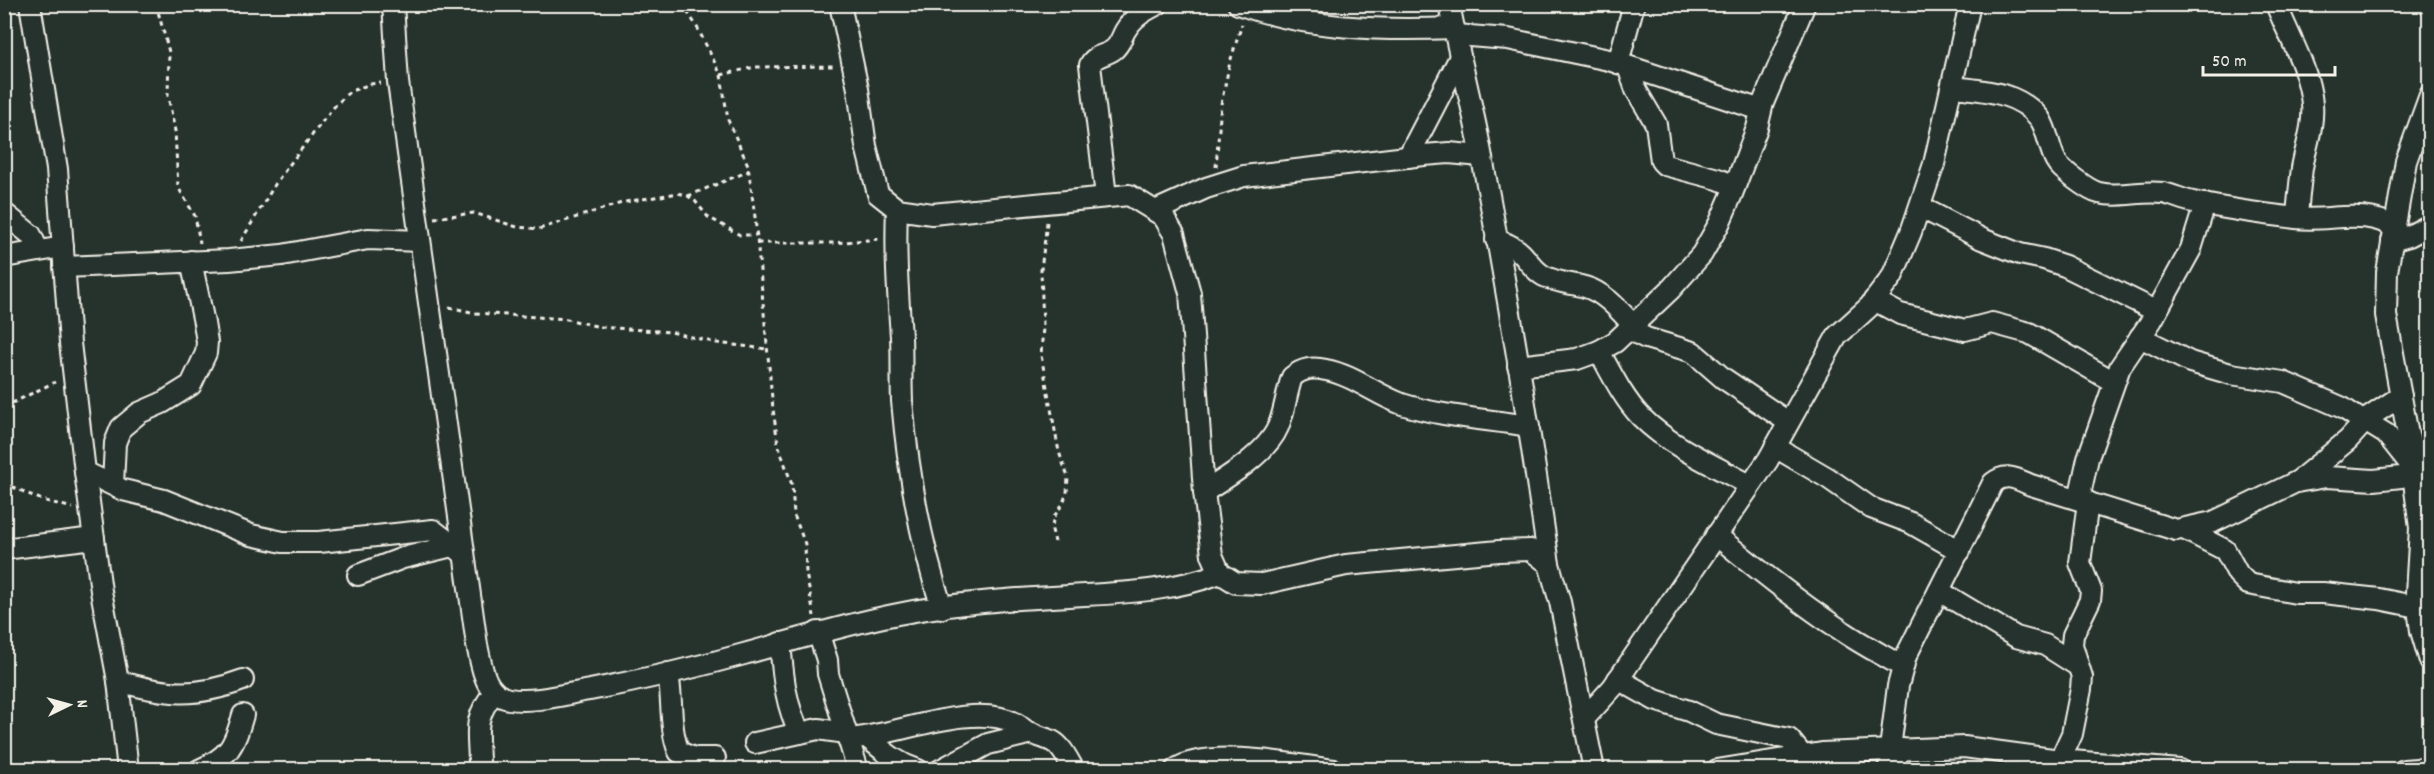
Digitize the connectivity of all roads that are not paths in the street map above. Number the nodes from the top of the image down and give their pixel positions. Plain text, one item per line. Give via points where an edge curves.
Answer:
1 (30, 4) edge
2 (393, 4) edge
3 (840, 4) edge
4 (1158, 4) edge
5 (1449, 4) edge
6 (1634, 4) edge
7 (1805, 4) edge
8 (1970, 4) edge
9 (2276, 4) edge
10 (1242, 6) edge
11 (1455, 32) junction
12 (1461, 57) junction
13 (1623, 65) junction
14 (1953, 87) junction
15 (2430, 95) edge
16 (1761, 110) junction
17 (1481, 156) junction
18 (1408, 157) junction
19 (1735, 186) junction
20 (1106, 196) junction
21 (2205, 204) junction
22 (1920, 207) junction
23 (897, 209) junction
24 (1155, 211) junction
25 (4, 213) edge
26 (2297, 218) junction
27 (2430, 225) edge
28 (2393, 234) junction
29 (419, 235) junction
30 (1496, 240) junction
31 (63, 247) junction
32 (38, 250) junction
33 (4, 257) edge
34 (197, 261) junction
35 (64, 267) junction
36 (1874, 300) junction
37 (2156, 311) junction
38 (1630, 327) junction
39 (2140, 337) junction
40 (1599, 351) junction
41 (1518, 366) junction
42 (2114, 382) junction
43 (2401, 396) junction
44 (2365, 421) junction
45 (1788, 422) junction
46 (1529, 426) junction
47 (1775, 447) junction
48 (85, 472) junction
49 (2420, 472) edge
50 (2296, 482) junction
51 (113, 485) junction
52 (1750, 485) junction
53 (1204, 492) junction
54 (2084, 501) junction
55 (2184, 529) junction
56 (1716, 535) junction
57 (94, 538) junction
58 (4, 549) edge
59 (458, 550) junction
60 (1960, 551) junction
61 (1549, 564) junction
62 (1220, 573) junction
63 (358, 575) dead end
64 (1939, 591) junction
65 (942, 608) junction
66 (2423, 617) edge
67 (819, 632) junction
68 (780, 643) junction
69 (2430, 661) edge
70 (2078, 666) junction
71 (1903, 667) junction
72 (668, 673) junction
73 (1618, 679) junction
74 (243, 680) dead end
75 (118, 681) junction
76 (494, 693) junction
77 (243, 715) dead end
78 (1584, 719) junction
79 (800, 733) junction
80 (1032, 733) junction
81 (847, 736) junction
82 (868, 738) junction
83 (755, 743) dead end
84 (1896, 749) junction
85 (1803, 756) junction
86 (715, 758) dead end
87 (2060, 760) junction
88 (1778, 765) edge
89 (1306, 768) edge
90 (2111, 768) edge
91 (2430, 768) edge
92 (128, 770) edge
93 (199, 770) edge
94 (479, 770) edge
95 (858, 770) edge
96 (918, 770) edge
97 (940, 770) edge
98 (1074, 770) edge
99 (1175, 770) edge
100 (1334, 770) edge
101 (1594, 770) edge
102 (1717, 770) edge
103 (1887, 770) edge
104 (2180, 770) edge
105 (2404, 770) edge

1 - 31 street via 57,169
2 - 29 street via 398,82
3 - 23 street via 878,194
4 - 20 street via 1132,20 1119,45 1090,66
5 - 11 street
6 - 13 street
7 - 16 street
8 - 14 street
9 - 26 street via 2295,44 2312,104
10 - 11 street via 1269,15 1350,28
11 - 12 street
11 - 13 street via 1508,39
12 - 17 street
12 - 18 street
13 - 16 street
13 - 19 street via 1656,124 1661,161
14 - 21 street via 2016,99 2040,119 2057,163 2097,193 2163,193
14 - 22 street
15 - 28 street via 2406,161
16 - 19 street
17 - 18 street via 1449,153
17 - 30 street
18 - 24 street via 1244,176
19 - 38 street via 1702,254
20 - 23 street via 932,214
20 - 24 street via 1129,195
21 - 26 street
21 - 37 street via 2191,249
22 - 36 street via 1892,278
22 - 37 street via 1982,239 2066,266
23 - 65 street via 902,398 909,463 919,523
24 - 53 street via 1174,234 1190,293
25 - 32 street via 31,235
26 - 28 street via 2361,216 2383,220
27 - 28 street
28 - 43 street via 2386,315
29 - 34 street via 368,239 282,255
29 - 59 street
30 - 38 street via 1516,249 1545,276 1587,287
30 - 41 street
31 - 32 street
31 - 35 street
32 - 33 street
34 - 35 street
34 - 51 street via 206,352 191,385 139,413 121,428 115,443
35 - 48 street
36 - 42 street via 1900,314 1965,330 1992,323 2029,333
36 - 45 street via 1837,336
37 - 39 street
38 - 40 street
38 - 45 street via 1661,343 1693,352 1723,378
39 - 42 street
39 - 44 street via 2190,362 2231,374 2283,382
40 - 41 street via 1577,359
40 - 52 street via 1640,416 1662,435
41 - 46 street
42 - 54 street via 2088,458
43 - 44 street
43 - 49 street
44 - 49 street via 2386,434
44 - 50 street
45 - 47 street
46 - 53 street via 1402,404 1329,370 1308,369 1292,377 1277,429 1269,442
46 - 61 street
47 - 52 street
47 - 60 street via 1871,508 1911,523
48 - 51 street
48 - 57 street
49 - 50 street via 2374,480 2327,477
49 - 66 street via 2416,593
50 - 55 street via 2213,522
51 - 59 street via 164,500 251,535 283,542 433,530
52 - 56 street
53 - 62 street via 1212,555
54 - 55 street via 2176,530
54 - 60 street via 2018,478 2000,478 1993,483
54 - 70 street via 2080,563 2091,591 2073,635
55 - 66 street via 2225,550 2248,584 2296,593 2379,599
56 - 71 street via 1843,632
56 - 73 street
57 - 58 street
57 - 75 street
59 - 63 street via 403,558
59 - 76 street via 484,677
60 - 64 street
61 - 62 street via 1531,550 1346,565 1262,584 1236,583
61 - 78 street
62 - 65 street via 1197,582 1130,592 1021,598
64 - 70 street via 2016,637 2045,645
64 - 71 street
65 - 67 street via 899,613
66 - 69 street
67 - 68 street
67 - 81 street
68 - 72 street
68 - 79 street via 791,718
70 - 87 street via 2081,688 2072,734
71 - 84 street
72 - 76 street via 553,697 510,699
72 - 86 street via 673,733 679,752 694,758
73 - 78 street
73 - 85 street via 1655,700 1716,724 1789,739
74 - 75 street via 197,693 147,689
75 - 92 street
76 - 94 street via 479,714
77 - 93 street via 231,750
78 - 101 street
79 - 81 street via 818,729
79 - 83 street
80 - 82 street via 1014,722 970,716
80 - 97 street via 988,744
80 - 98 street via 1054,742
81 - 82 street
81 - 95 street
82 - 96 street via 887,755
84 - 85 street
84 - 87 street via 1964,747
84 - 103 street
85 - 88 street
87 - 90 street
88 - 102 street
89 - 99 street via 1241,759 1195,760
89 - 100 street
90 - 104 street
91 - 105 street

